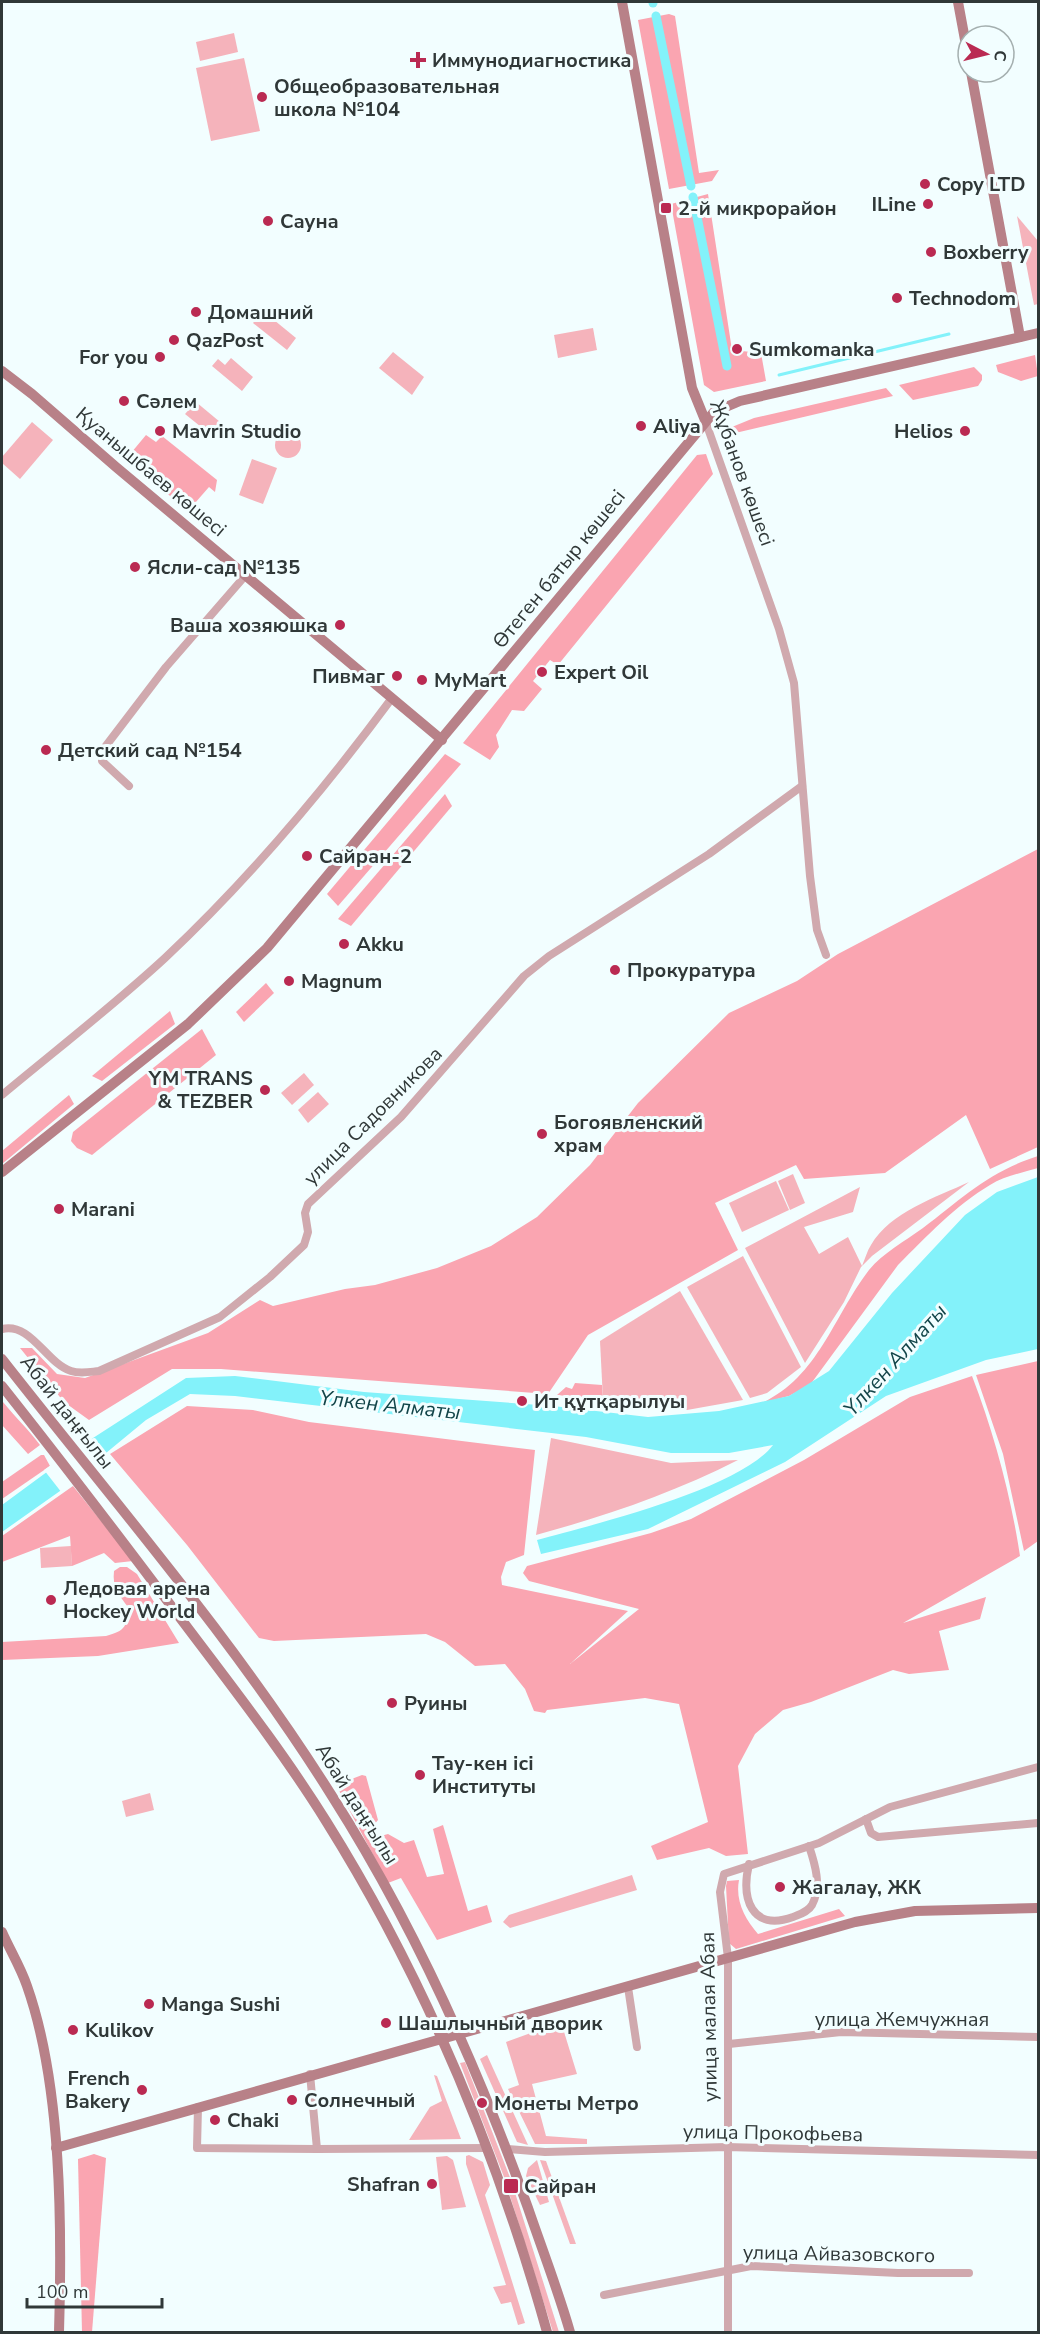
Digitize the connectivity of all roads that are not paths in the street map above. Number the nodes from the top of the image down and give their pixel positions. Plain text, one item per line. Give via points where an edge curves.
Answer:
1 (622, 2) edge
2 (958, 2) edge
3 (962, 24) edge
4 (973, 84) edge
5 (1038, 333) edge
6 (1020, 337) junction
7 (2, 371) edge
8 (705, 420) junction
9 (245, 576) junction
10 (392, 698) junction
11 (442, 740) junction
12 (129, 786) dead end
13 (802, 786) junction
14 (825, 955) dead end
15 (2, 1095) edge
16 (2, 1172) edge
17 (2, 1329) edge
18 (2, 1359) edge
19 (2, 1386) edge
20 (1038, 1767) edge
21 (866, 1820) junction
22 (1038, 1823) edge
23 (809, 1846) junction
24 (749, 1864) junction
25 (1038, 1908) edge
26 (2, 1932) edge
27 (728, 1958) junction
28 (628, 1987) junction
29 (459, 2033) junction
30 (441, 2037) junction
31 (1038, 2037) edge
32 (729, 2044) junction
33 (636, 2047) dead end
34 (310, 2074) junction
35 (198, 2107) junction
36 (727, 2147) junction
37 (56, 2148) junction
38 (487, 2148) junction
39 (317, 2149) junction
40 (507, 2149) junction
41 (1038, 2155) edge
42 (727, 2270) junction
43 (969, 2273) dead end
44 (604, 2295) dead end
45 (59, 2332) edge
46 (547, 2332) edge
47 (570, 2332) edge
48 (728, 2332) edge

1 - 8 main road, Жұбанов көшесі via 692,388
2 - 3 main road
4 - 6 main road
5 - 6 main road
6 - 8 main road via 740,401
7 - 9 main road, Қуанышбаев көшесі
8 - 11 main road, Өтеген батыр көшесі
8 - 13 street, Жұбанов көшесі via 790,666
9 - 10 main road, Қуанышбаев көшесі
9 - 12 street via 165,667 102,751 102,761
10 - 11 main road, Қуанышбаев көшесі
10 - 15 street via 246,877 149,972
11 - 16 main road, Өтеген батыр көшесі via 267,948 188,1024
13 - 14 street, Жұбанов көшесі via 814,913
13 - 17 street, улица Садовникова via 709,854 549,956 525,976 401,1117 308,1204 304,1245 220,1317 99,1371 82,1373 63,1368 20,1331
18 - 29 main road, Абай даңғылы via 197,1605 326,1785 390,1893
19 - 30 main road, Абай даңғылы via 263,1729 326,1820 414,1979
20 - 21 street via 891,1807
21 - 22 street via 871,1833 878,1837
21 - 23 street
23 - 24 street
23 - 24 street via 817,1878 812,1906 783,1920 765,1919 750,1906 746,1892
24 - 27 street, улица малая Абая via 724,1874 720,1881
25 - 27 main road via 915,1911
26 - 37 main road via 35,2012 49,2082
27 - 28 main road
27 - 32 street, улица малая Абая
28 - 29 main road
28 - 33 street
29 - 30 main road
29 - 40 main road, Абай даңғылы
30 - 34 main road
30 - 38 main road, Абай даңғылы
31 - 32 street, улица Жемчужная via 841,2032
32 - 36 street, улица малая Абая
34 - 35 main road
34 - 39 street
35 - 37 main road
35 - 39 street via 197,2148
36 - 40 street, улица Прокофьева via 545,2152
36 - 41 street, улица Прокофьева
36 - 42 street, улица малая Абая
37 - 45 main road
38 - 39 street
38 - 46 main road, Абай даңғылы
40 - 47 main road, Абай даңғылы
42 - 43 street, улица Айвазовского via 751,2266
42 - 44 street, улица Айвазовского
42 - 48 street, улица малая Абая

